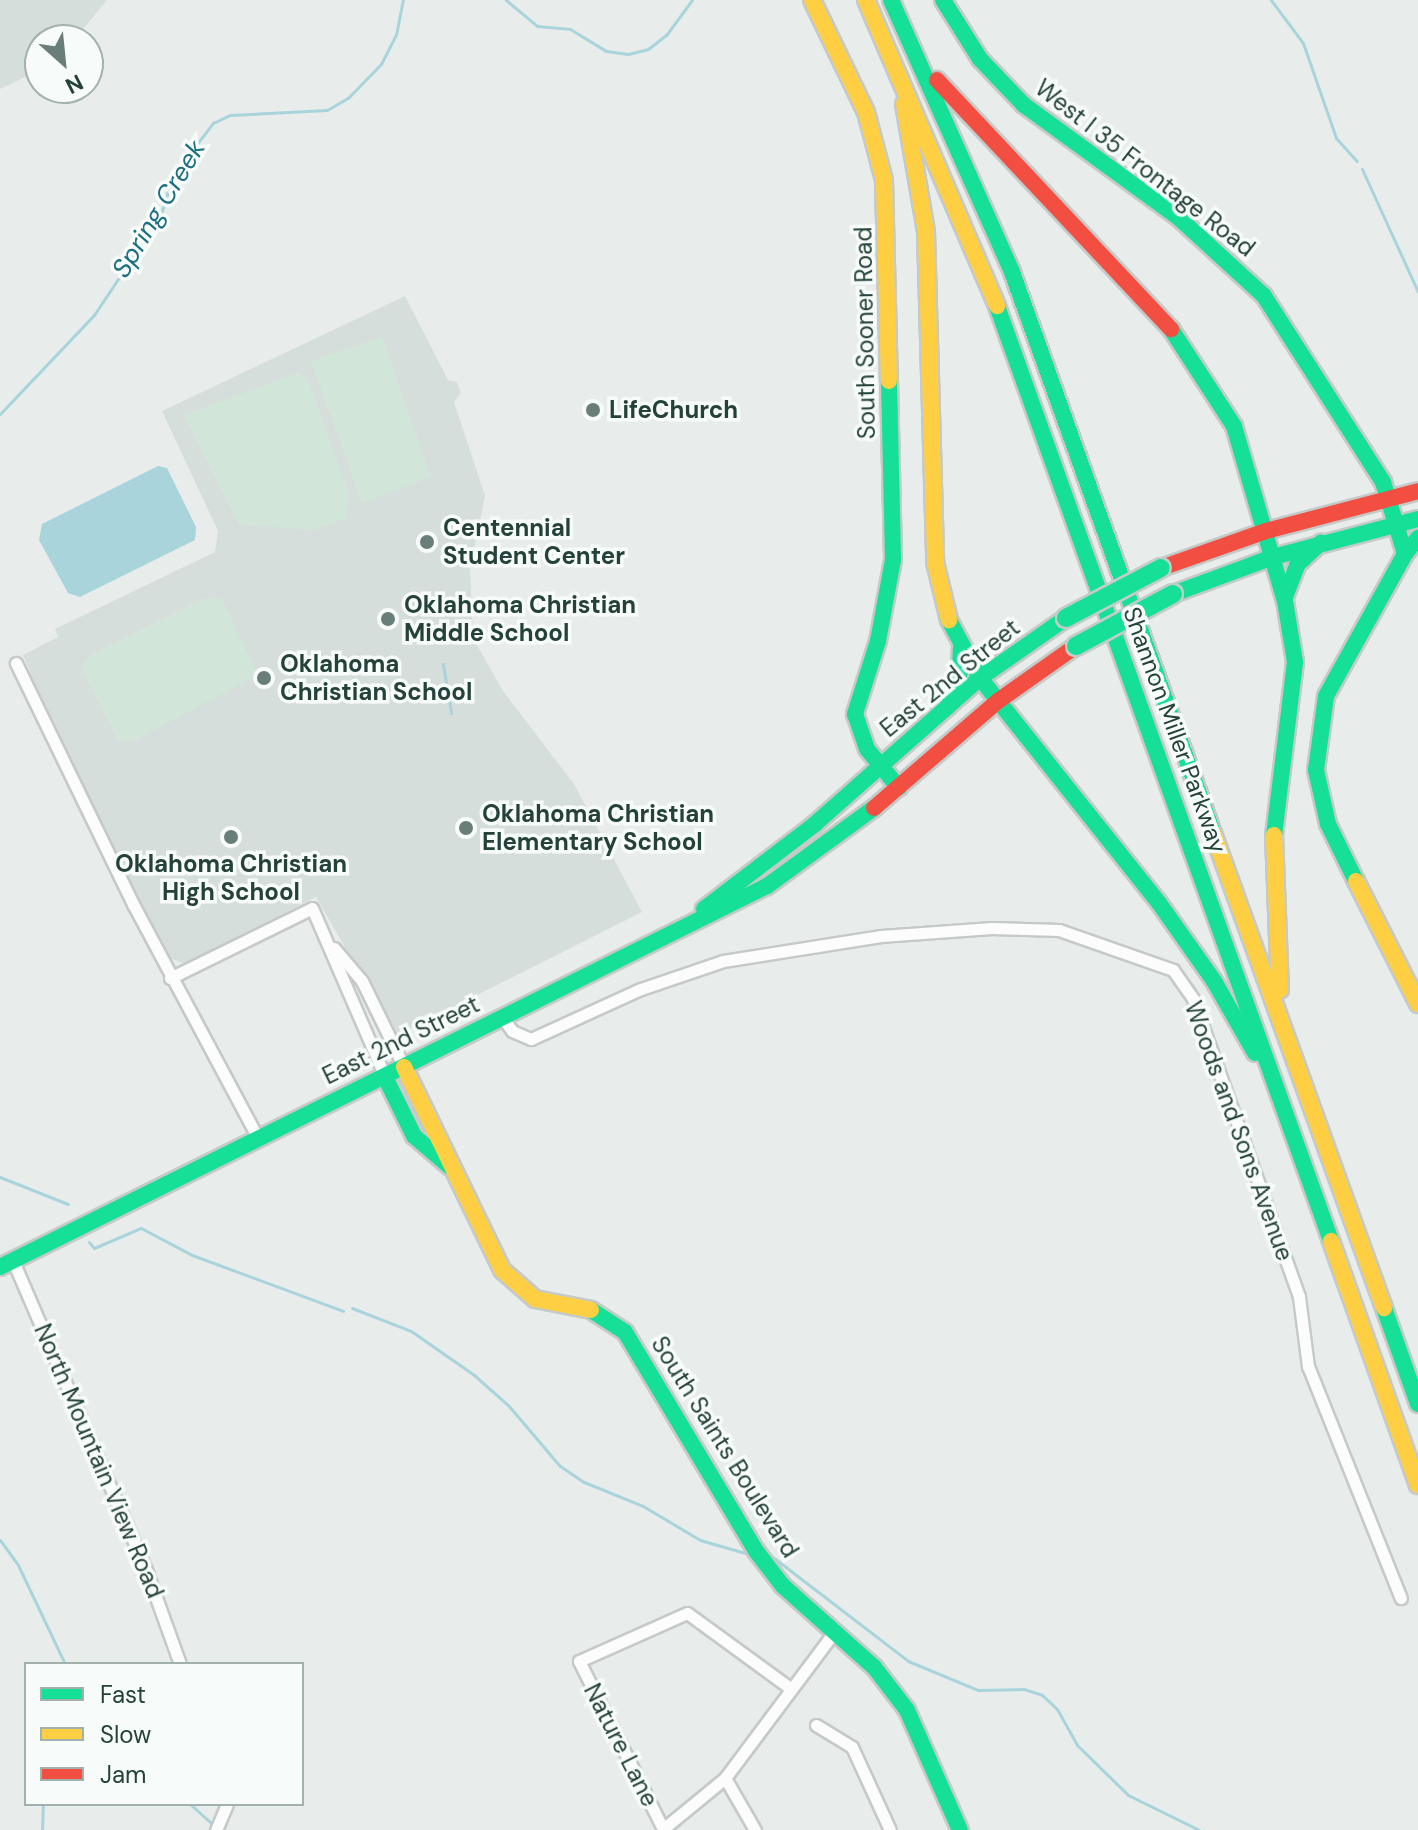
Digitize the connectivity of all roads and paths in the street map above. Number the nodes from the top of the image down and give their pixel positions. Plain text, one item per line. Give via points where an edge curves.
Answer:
1 (812, 0) edge
2 (866, 0) edge
3 (891, 0) edge
4 (943, 0) edge
5 (893, 53) junction
6 (923, 64) junction
7 (1418, 491) edge
8 (1389, 498) junction
9 (1418, 519) edge
10 (1398, 524) junction
11 (1266, 531) junction
12 (1418, 538) edge
13 (1321, 543) junction
14 (1405, 554) junction
15 (1273, 557) junction
16 (1285, 601) junction
17 (960, 644) junction
18 (16, 663) dead end
19 (980, 678) junction
20 (998, 701) junction
21 (948, 707) junction
22 (880, 767) junction
23 (899, 788) junction
24 (685, 924) junction
25 (331, 944) junction
26 (170, 978) junction
27 (1418, 1004) edge
28 (502, 1017) junction
29 (1282, 1018) junction
30 (404, 1067) junction
31 (385, 1077) junction
32 (1291, 1121) junction
33 (258, 1138) junction
34 (450, 1167) junction
35 (6, 1264) edge
36 (1418, 1404) edge
37 (1418, 1485) edge
38 (1401, 1598) dead end
39 (835, 1631) junction
40 (179, 1662) edge
41 (790, 1688) junction
42 (816, 1725) dead end
43 (725, 1778) junction
44 (226, 1806) edge
45 (663, 1829) edge
46 (216, 1830) edge
47 (755, 1830) edge
48 (890, 1830) edge
49 (960, 1830) edge

1 - 22 main road, South Sooner Road via 866,112 886,205 893,560 887,606 855,705 857,724
2 - 5 main road, Shannon Miller Parkway
3 - 6 main road, Shannon Miller Parkway
4 - 8 main road, West I 35 Frontage Road via 980,59 1024,105 1179,218 1264,296 1351,427
5 - 17 main road via 926,232 935,562
5 - 32 main road, Shannon Miller Parkway via 976,247
6 - 11 main road via 1200,364 1234,426
6 - 29 main road, Shannon Miller Parkway via 1012,272
7 - 8 main road, East 2nd Street
8 - 10 main road, West I 35 Frontage Road
8 - 11 main road, East 2nd Street
9 - 10 main road
10 - 13 main road
10 - 14 main road
11 - 15 main road
11 - 19 main road, East 2nd Street, bridge via 1161,568 1066,618
12 - 14 main road
13 - 15 main road
13 - 16 main road via 1297,565
14 - 27 main road via 1337,667 1319,717 1316,770 1320,799
15 - 16 main road
15 - 20 main road, East 2nd Street, bridge via 1173,594 1076,646
16 - 29 main road via 1295,662 1273,855
17 - 19 main road
17 - 21 main road via 960,673
18 - 26 street
19 - 20 main road
19 - 21 main road, East 2nd Street
20 - 23 main road, East 2nd Street
20 - 32 main road via 1194,951
21 - 22 main road, East 2nd Street
22 - 23 main road, South Sooner Road
22 - 24 main road, East 2nd Street via 776,857
23 - 24 main road, East 2nd Street via 767,886
24 - 28 main road, East 2nd Street
25 - 26 street, South Saints Boulevard via 312,908
25 - 30 street, South Saints Boulevard via 362,981
25 - 31 street, South Saints Boulevard via 345,993
26 - 33 street
28 - 30 main road, East 2nd Street
28 - 38 street, Woods and Sons Avenue via 512,1031 531,1039 638,990 723,961 881,936 992,928 1059,930 1173,970 1193,999 1299,1297 1308,1366
29 - 36 main road, Shannon Miller Parkway
30 - 31 main road, East 2nd Street
30 - 34 main road, South Saints Boulevard
31 - 33 main road, East 2nd Street
31 - 34 main road, South Saints Boulevard via 414,1136
32 - 37 main road, Shannon Miller Parkway
33 - 35 main road, East 2nd Street
34 - 39 main road, South Saints Boulevard via 512,1283 550,1304 593,1310 625,1332 756,1551 783,1586
35 - 40 street, North Mountain View Road via 148,1575
39 - 41 street
39 - 49 main road, South Saints Boulevard via 874,1667 907,1710 941,1776
41 - 43 street
41 - 45 street, Nature Lane via 687,1613 579,1661
42 - 48 street via 852,1747
43 - 45 street
43 - 47 street
44 - 46 street

